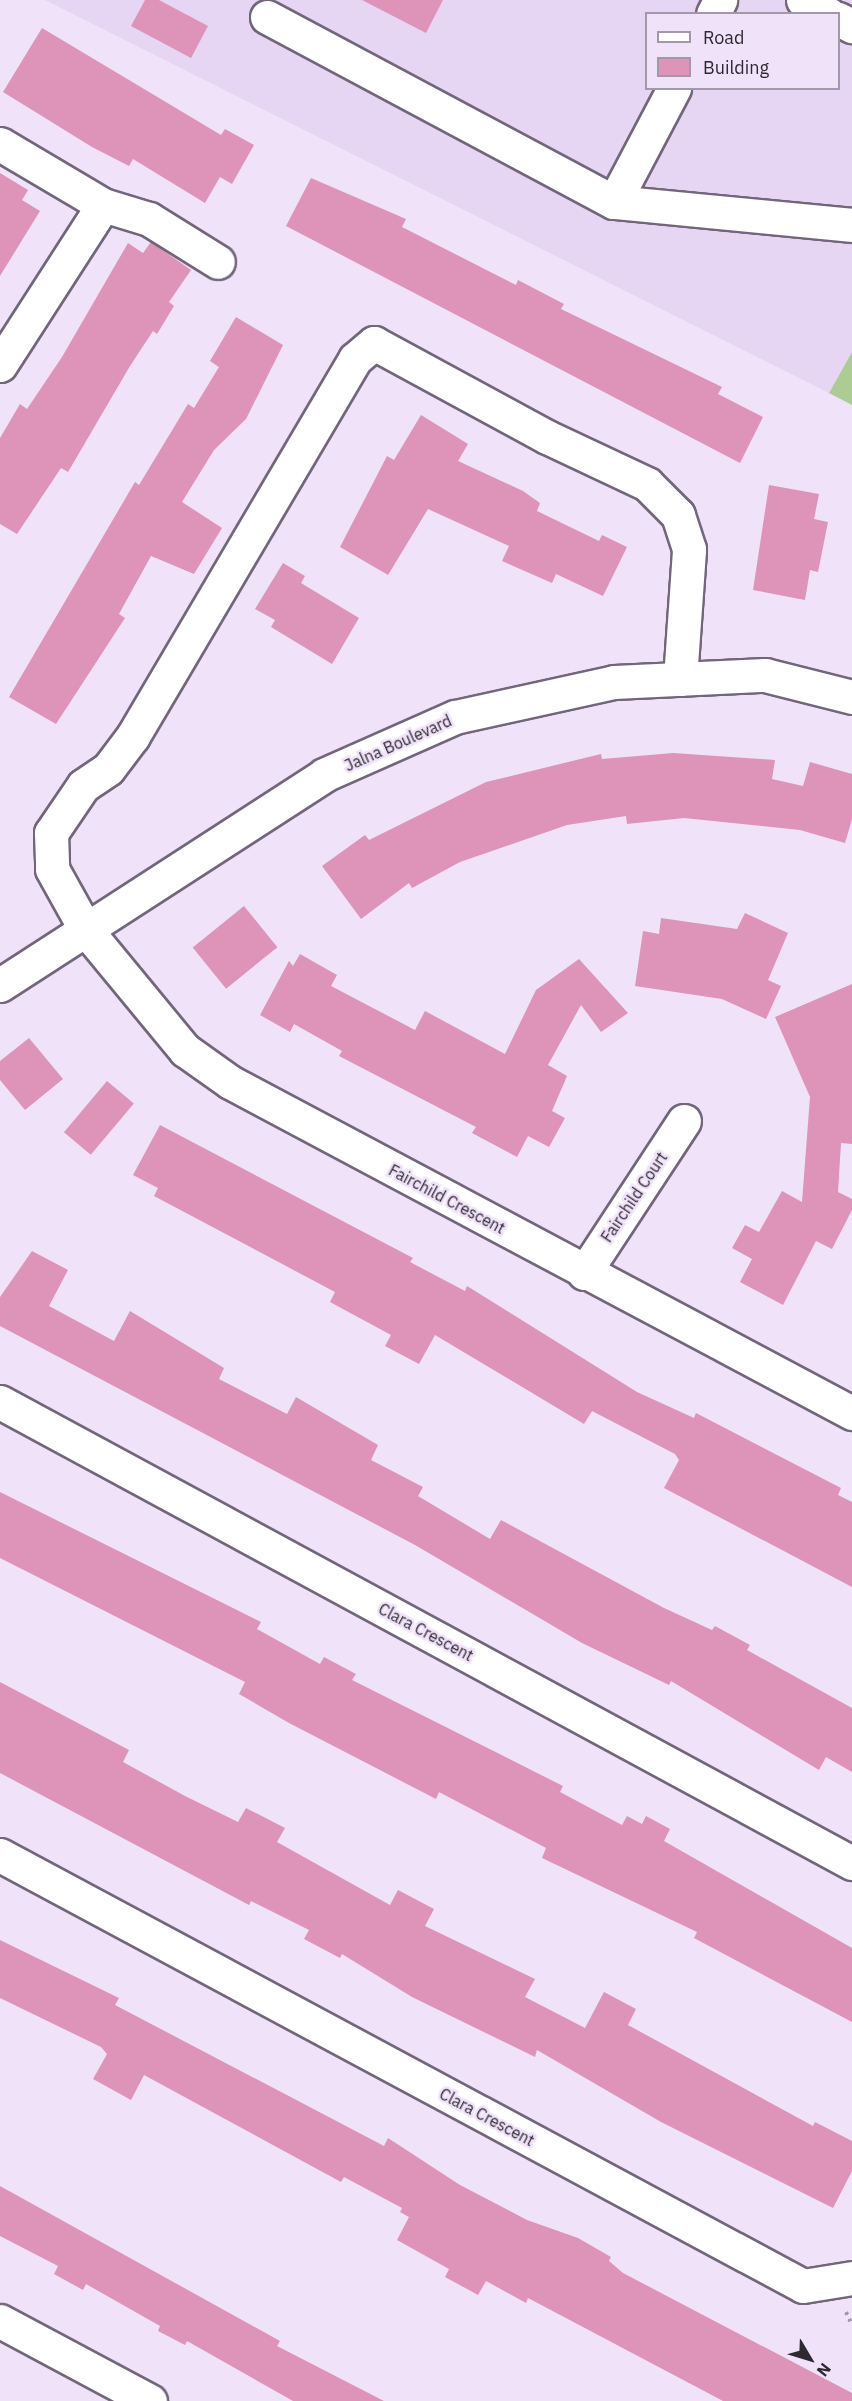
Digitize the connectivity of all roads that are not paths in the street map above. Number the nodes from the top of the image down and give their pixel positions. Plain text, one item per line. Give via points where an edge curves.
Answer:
1 (803, 0) edge
2 (824, 12) edge
3 (267, 17) dead end
4 (673, 90) edge
5 (0, 144) edge
6 (614, 202) junction
7 (103, 206) junction
8 (852, 225) edge
9 (218, 262) dead end
10 (0, 365) edge
11 (680, 679) junction
12 (852, 697) edge
13 (86, 930) junction
14 (0, 985) edge
15 (684, 1121) dead end
16 (584, 1272) junction
17 (0, 1401) edge
18 (852, 1413) edge
19 (0, 1856) edge
20 (852, 1863) edge
21 (852, 2278) edge
22 (0, 2321) edge
23 (150, 2401) edge

1 - 2 street
3 - 6 street
4 - 6 street
5 - 7 street
6 - 8 street
7 - 9 street via 149,219
7 - 10 street
11 - 12 street, Jalna Boulevard via 765,675
11 - 13 street, Jalna Boulevard via 614,682 455,717 324,775
11 - 13 street, Fairchild Crescent via 689,549 678,515 647,484 546,437 374,343 355,359 133,736 108,769 83,786 51,833 52,869
13 - 14 street, Jalna Boulevard
13 - 16 street, Fairchild Crescent via 185,1050 230,1082
15 - 16 street, Fairchild Court
16 - 18 street, Fairchild Crescent
17 - 20 street, Clara Crescent
19 - 21 street, Clara Crescent via 803,2286
22 - 23 street

